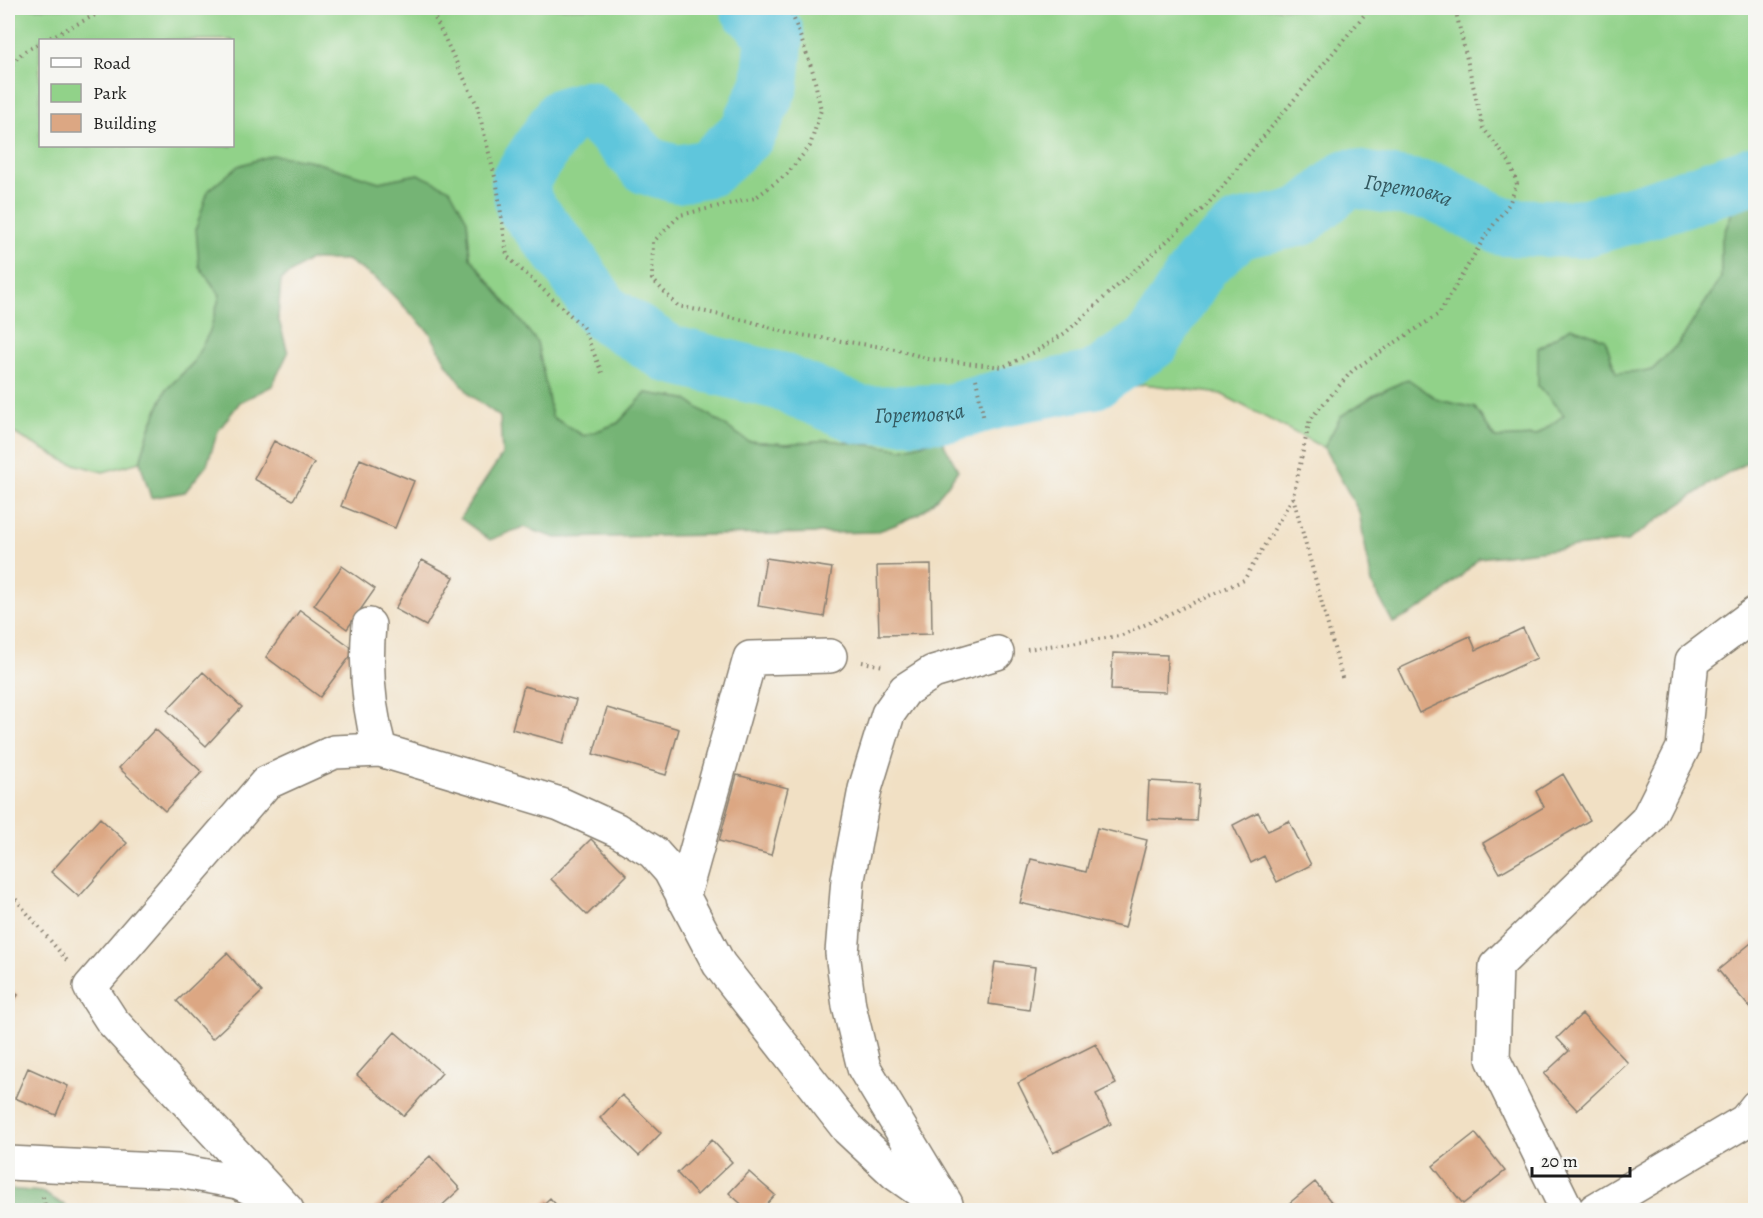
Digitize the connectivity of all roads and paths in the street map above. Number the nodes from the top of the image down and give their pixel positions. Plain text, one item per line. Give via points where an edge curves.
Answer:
1 (109, 8) edge
2 (430, 8) edge
3 (790, 8) edge
4 (1370, 8) edge
5 (1455, 8) edge
6 (47, 39) edge
7 (39, 44) edge
8 (8, 68) edge
9 (602, 374) dead end
10 (976, 379) dead end
11 (984, 420) dead end
12 (1293, 497) junction
13 (1755, 614) edge
14 (369, 625) dead end
15 (996, 653) joint
16 (830, 656) joint
17 (929, 674) junction
18 (1343, 681) dead end
19 (380, 750) junction
20 (8, 890) edge
21 (683, 898) junction
22 (90, 987) junction
23 (1755, 1107) edge
24 (8, 1163) edge
25 (283, 1206) edge
26 (948, 1210) edge
27 (1567, 1210) edge
28 (1595, 1210) edge

1 - 6 path
2 - 9 path via 477,105 497,185 507,256 583,327
3 - 4 path via 813,72 821,110 810,146 787,174 755,198 680,214 653,242 652,279 678,306 788,333 895,349 930,359 1003,367 1065,333 1207,205
5 - 12 path via 1483,128 1510,163 1517,184 1509,204 1439,314 1353,370 1310,419
7 - 8 path via 23,52
10 - 11 path
12 - 15 path via 1244,580 1120,636
12 - 18 path
13 - 27 street via 1692,661 1683,748 1647,820 1496,966 1493,1059
14 - 19 street via 365,662 369,712
15 - 17 street
16 - 17 path
16 - 21 street via 750,658
17 - 26 street via 905,690 888,714 856,834 842,953 849,1006 864,1068
19 - 21 street via 560,804 617,830 653,852 670,871
19 - 22 street via 334,752 266,783
20 - 22 path
21 - 26 street via 719,964 848,1129 896,1174
22 - 25 street via 112,1021
23 - 28 street via 1745,1121
24 - 25 street via 179,1171 238,1182

